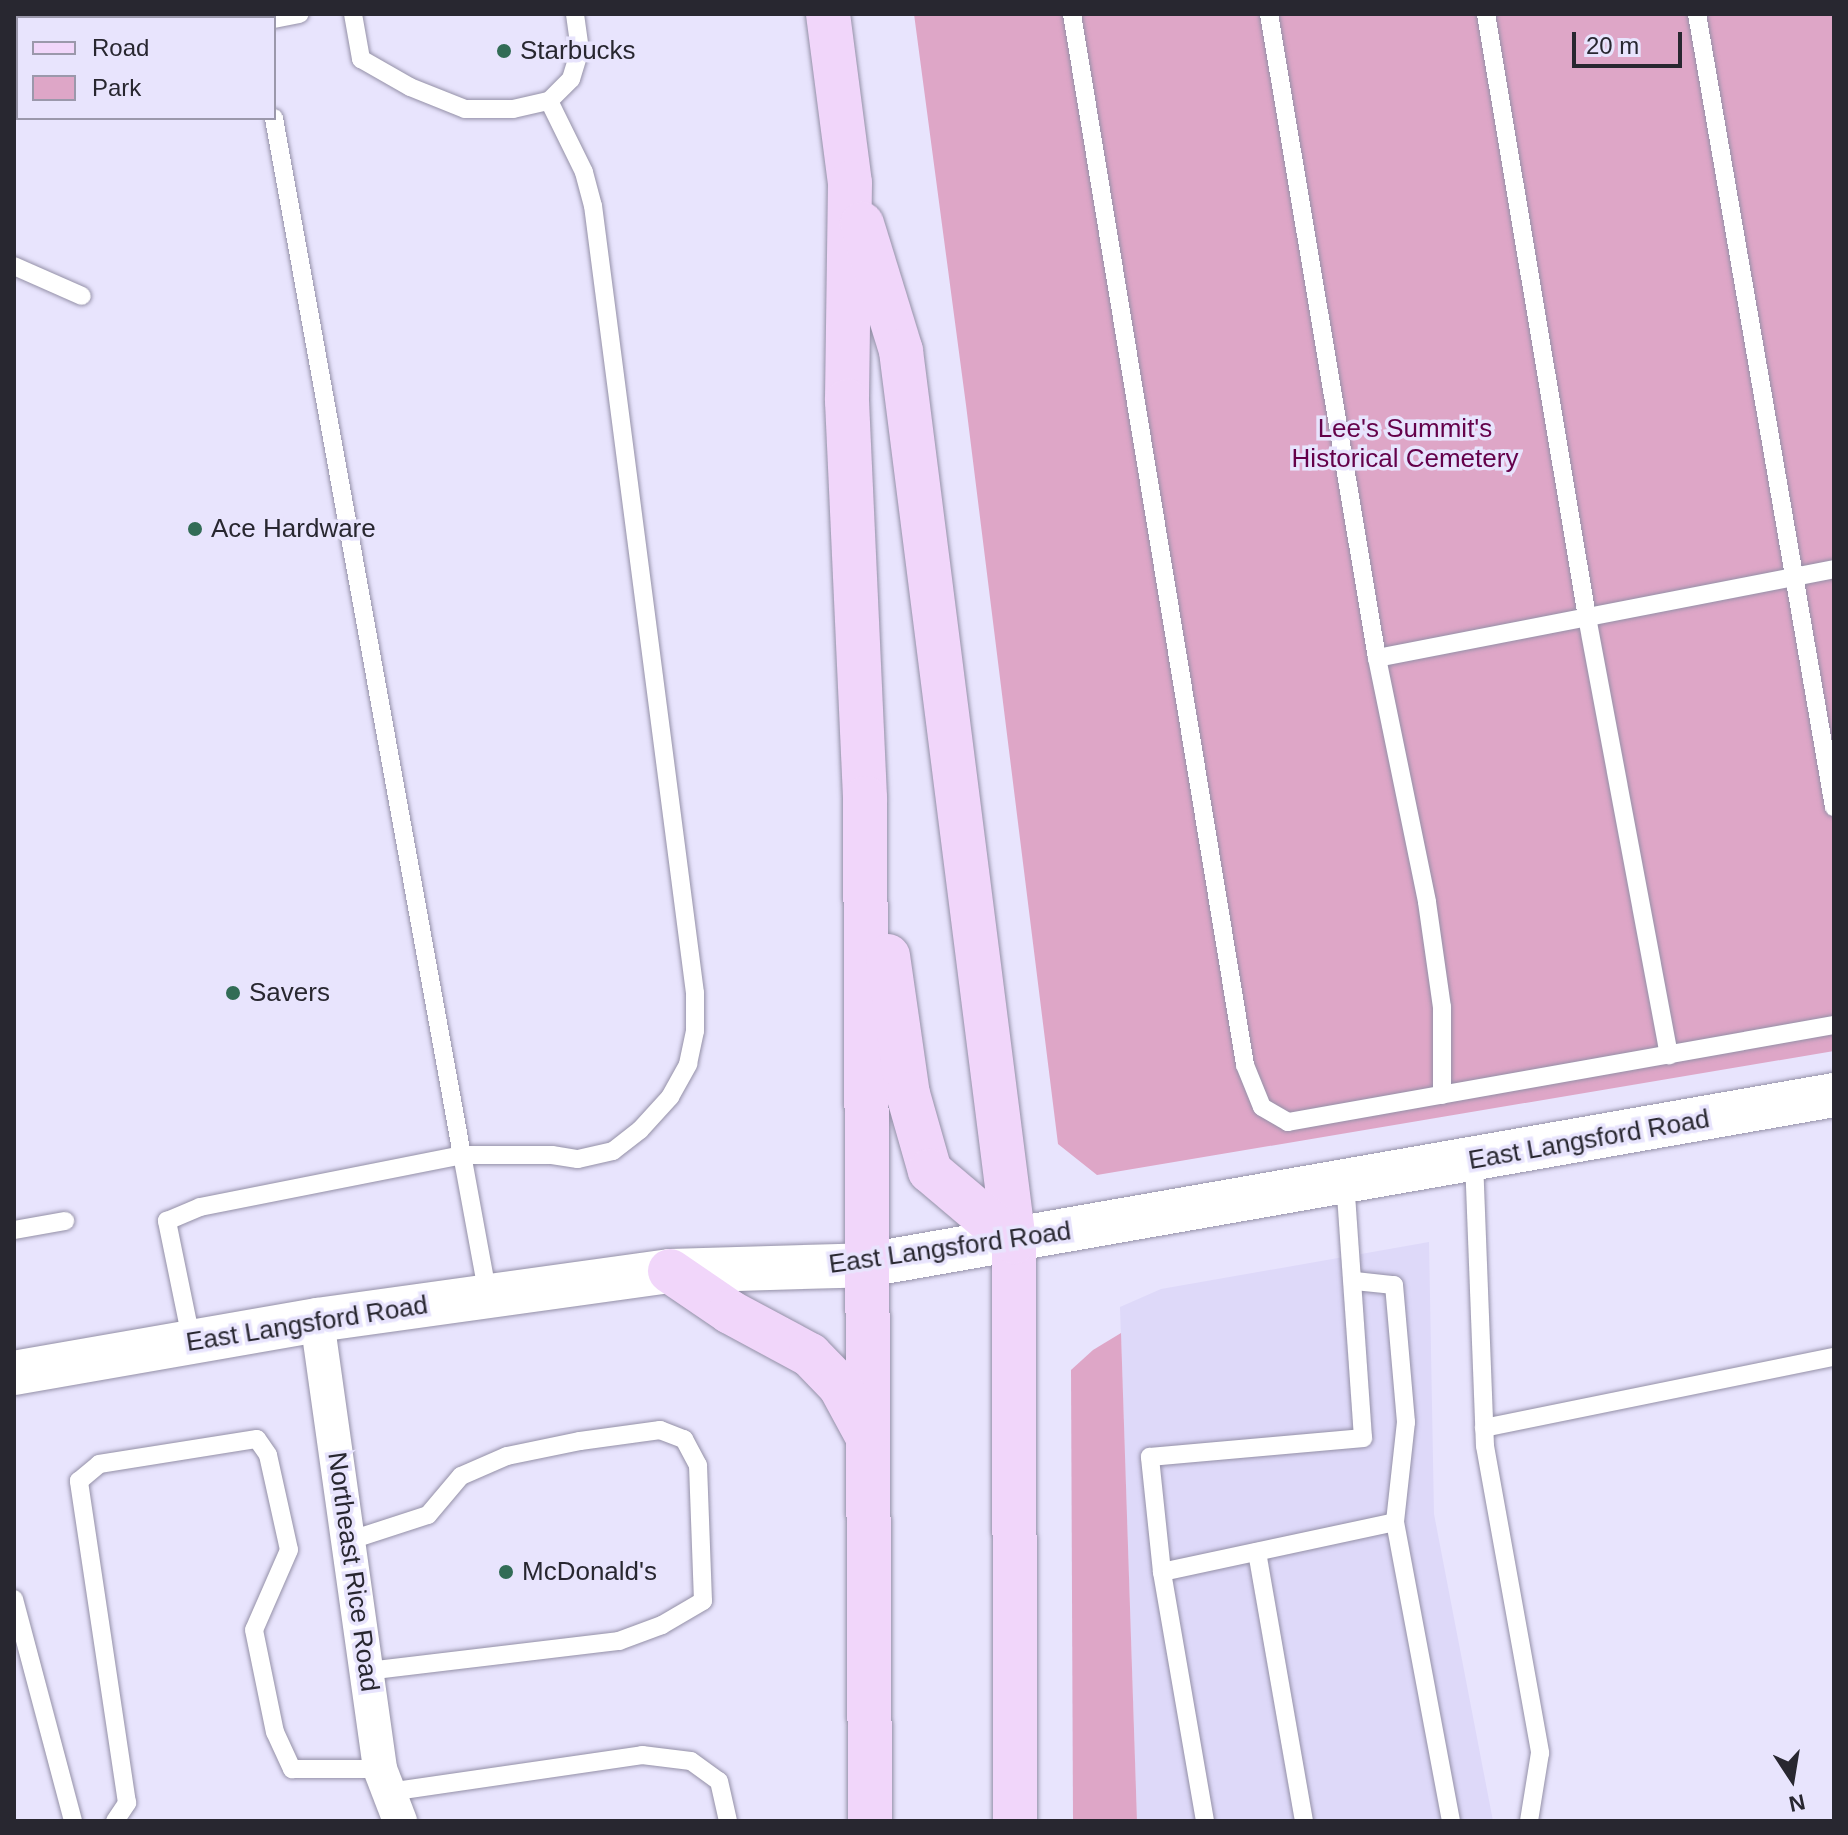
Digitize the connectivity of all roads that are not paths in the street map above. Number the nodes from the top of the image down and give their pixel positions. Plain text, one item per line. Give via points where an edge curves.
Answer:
1 (300, 14) edge
2 (353, 14) edge
3 (575, 14) edge
4 (828, 14) edge
5 (1072, 14) edge
6 (1269, 14) edge
7 (1486, 14) edge
8 (1697, 14) edge
9 (276, 19) edge
10 (549, 101) junction
11 (274, 120) edge
12 (850, 183) junction
13 (14, 266) edge
14 (82, 296) dead end
15 (1834, 569) edge
16 (1792, 578) junction
17 (1587, 617) junction
18 (1377, 658) junction
19 (865, 798) junction
20 (1834, 807) edge
21 (1834, 1025) edge
22 (1669, 1055) junction
23 (1442, 1095) junction
24 (1834, 1095) edge
25 (462, 1155) junction
26 (1474, 1160) junction
27 (1345, 1183) junction
28 (65, 1221) dead end
29 (14, 1230) edge
30 (1014, 1242) junction
31 (867, 1265) junction
32 (670, 1271) junction
33 (1355, 1281) junction
34 (488, 1296) junction
35 (317, 1320) junction
36 (192, 1343) junction
37 (1834, 1357) edge
38 (14, 1373) edge
39 (1484, 1428) junction
40 (868, 1436) junction
41 (1395, 1522) junction
42 (348, 1541) junction
43 (1257, 1552) junction
44 (1162, 1572) junction
45 (14, 1599) edge
46 (367, 1671) junction
47 (390, 1794) edge
48 (73, 1821) edge
49 (115, 1821) edge
50 (728, 1821) edge
51 (870, 1821) edge
52 (1015, 1821) edge
53 (1205, 1821) edge
54 (1304, 1821) edge
55 (1451, 1821) edge
56 (1529, 1821) edge

1 - 9 lane
2 - 10 lane via 361,59 410,87 465,109 513,109
3 - 10 lane via 580,50 571,79
4 - 12 main road
5 - 23 lane via 1245,1065 1262,1107 1288,1122
6 - 18 lane
7 - 17 lane
8 - 16 lane
10 - 25 lane via 584,172 593,206 695,993 695,1031 688,1064 670,1097 613,1151 578,1159
11 - 25 lane
12 - 19 main road via 847,401
12 - 30 main road via 901,351
13 - 14 lane
15 - 16 lane
16 - 17 lane
16 - 20 lane
17 - 18 lane
17 - 22 lane
18 - 23 lane via 1427,902 1442,1007
19 - 30 main road via 908,1094 930,1171
19 - 31 main road
21 - 22 lane
22 - 23 lane
24 - 26 street, East Langsford Road
25 - 34 lane
25 - 36 lane via 200,1207 167,1221
26 - 27 street, East Langsford Road
26 - 39 lane
27 - 30 street, East Langsford Road
27 - 33 lane
28 - 29 lane
30 - 31 street, East Langsford Road
30 - 52 main road
31 - 32 street, East Langsford Road
31 - 40 main road
32 - 34 street, East Langsford Road
32 - 40 main road via 730,1312 810,1355 840,1386
33 - 41 lane via 1394,1285 1406,1422
33 - 44 lane via 1363,1438 1150,1457
34 - 35 street, East Langsford Road
35 - 36 street, East Langsford Road
35 - 42 street, Northeast Rice Road
36 - 38 street, East Langsford Road
37 - 39 lane
39 - 56 lane via 1540,1753
40 - 51 main road
41 - 43 lane
41 - 55 lane
42 - 46 street, Northeast Rice Road
42 - 46 lane via 428,1515 461,1476 507,1456 660,1430 684,1439 698,1465 703,1601 662,1625 619,1641
43 - 44 lane
43 - 54 lane
44 - 53 lane
45 - 48 lane
46 - 47 street, Northeast Rice Road
47 - 49 lane via 292,1769 275,1732 254,1630 289,1550 268,1455 257,1439 99,1464 79,1481 127,1803
47 - 50 lane via 642,1755 691,1761 719,1781

